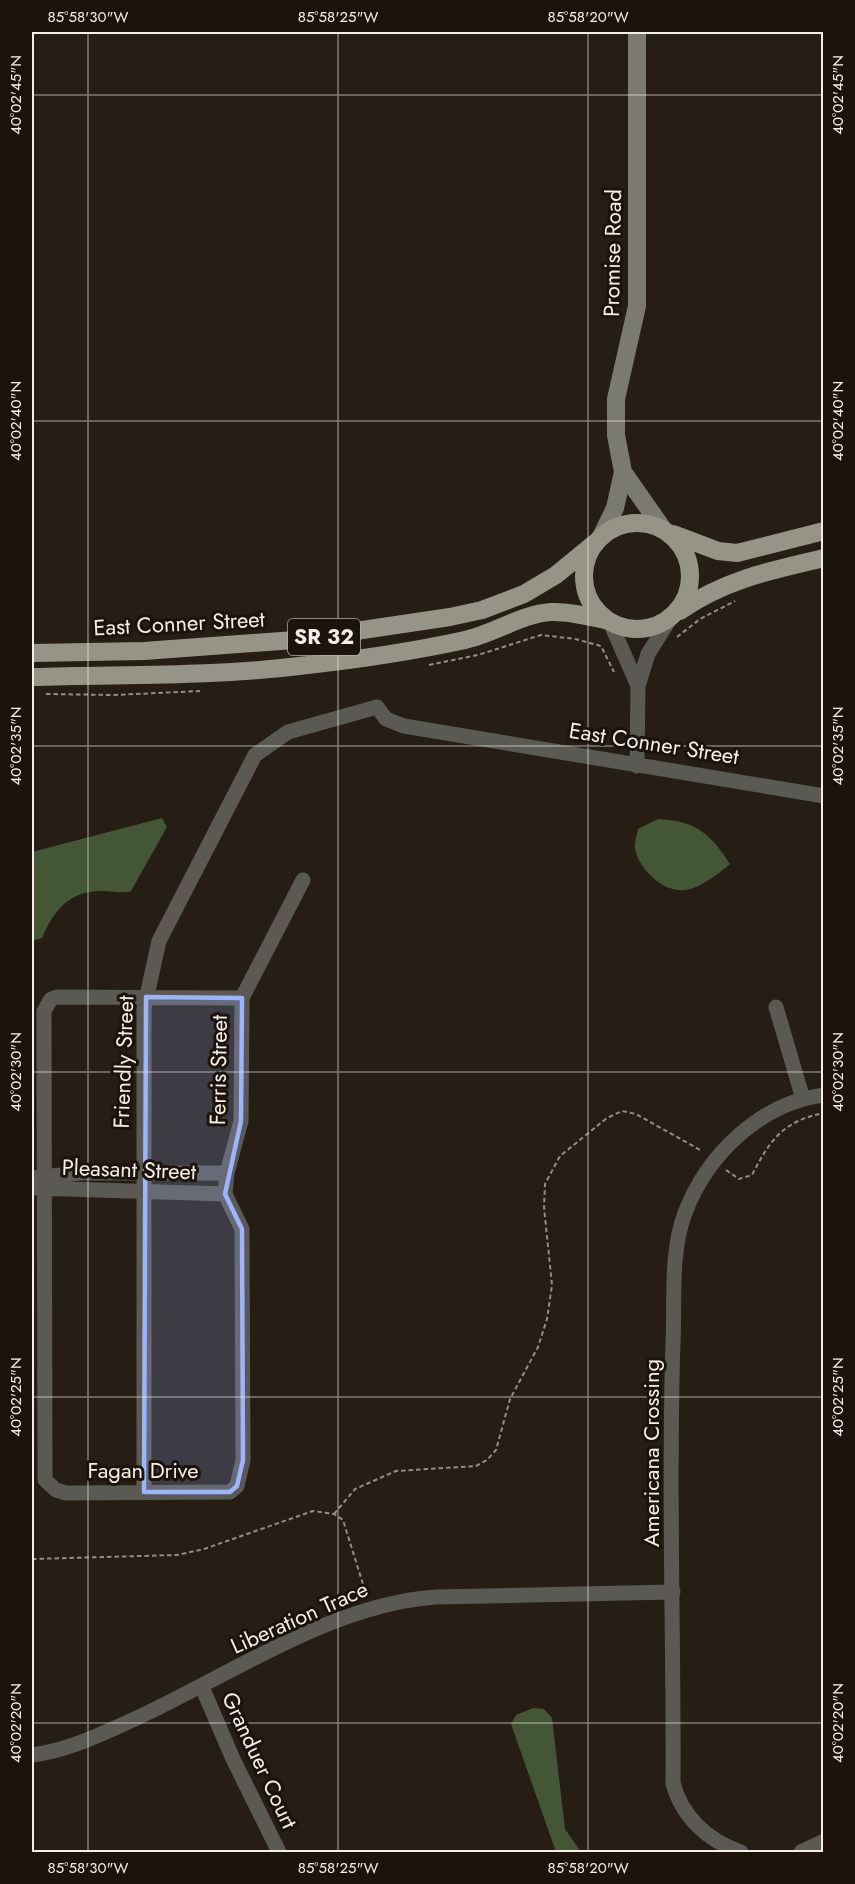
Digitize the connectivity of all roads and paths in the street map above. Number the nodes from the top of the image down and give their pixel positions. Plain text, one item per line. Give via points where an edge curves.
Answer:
1 (637, 32) edge
2 (623, 472) junction
3 (665, 530) junction
4 (824, 531) edge
5 (598, 540) junction
6 (824, 558) edge
7 (732, 595) dead end
8 (671, 617) junction
9 (610, 622) junction
10 (673, 641) dead end
11 (32, 653) edge
12 (32, 677) edge
13 (638, 686) junction
14 (377, 706) joint
15 (637, 766) junction
16 (824, 796) edge
17 (303, 880) dead end
18 (146, 998) junction
19 (242, 998) junction
20 (777, 1007) dead end
21 (824, 1095) edge
22 (803, 1099) junction
23 (824, 1113) edge
24 (702, 1151) dead end
25 (724, 1169) dead end
26 (142, 1173) junction
27 (227, 1173) junction
28 (37, 1183) edge
29 (142, 1192) junction
30 (225, 1194) junction
31 (144, 1492) junction
32 (334, 1514) junction
33 (32, 1559) edge
34 (674, 1592) junction
35 (370, 1609) junction
36 (202, 1687) junction
37 (32, 1755) edge
38 (824, 1841) edge
39 (279, 1852) edge
40 (741, 1852) edge
41 (801, 1852) edge

1 - 2 street, Promise Road via 637,306 619,381 615,419
2 - 3 street, Promise Road
2 - 5 street, Promise Road via 615,508
3 - 4 main road via 718,551 737,553
3 - 5 main road via 651,524 624,524
3 - 8 main road via 683,547 690,567 686,598
5 - 9 main road via 588,554 584,579 591,603
5 - 11 main road, East Conner Street / SR 32 via 563,570 524,594 450,618 285,641 144,651
6 - 8 main road via 737,580
7 - 10 path via 735,602 700,619
8 - 9 main road via 659,625 634,629
8 - 13 street via 648,654
9 - 12 main road, SR 32 via 551,612 516,621 477,638 298,666 146,677
9 - 13 street
13 - 15 street
14 - 15 street, East Conner Street via 386,718 404,726
14 - 18 street, Friendly Street via 288,732 255,755 159,941
15 - 16 street, East Conner Street
17 - 19 street, Ferris Street
18 - 19 street
18 - 26 street, Friendly Street
18 - 28 street via 51,999 43,1018
19 - 27 street, Ferris Street via 241,1121
20 - 22 street
21 - 22 street, Americana Crossing
22 - 34 street, Americana Crossing via 754,1123 729,1144 693,1192 677,1239 672,1377
23 - 25 path via 782,1128 752,1175 739,1179
24 - 32 path via 636,1113 622,1111 607,1118 560,1156 545,1184 552,1285 547,1319 538,1347 510,1399 496,1450 476,1466 396,1471 355,1489
26 - 27 street, Pleasant Street
26 - 28 street, Pleasant Street via 81,1173
26 - 29 street, Friendly Street
27 - 30 street, Ferris Street
28 - 29 street, Pleasant Street
28 - 31 street, Fagan Drive via 45,1480 66,1493
29 - 30 street, Pleasant Street
29 - 31 street, Friendly Street
30 - 31 street, Fagan Drive via 242,1229 243,1460 237,1486 230,1492
32 - 33 path via 314,1511 177,1555
32 - 35 path via 343,1520
34 - 35 street, Liberation Trace via 436,1597 408,1599
34 - 40 street, Americana Crossing via 673,1784 677,1798 700,1829
35 - 36 street, Liberation Trace via 338,1620
36 - 37 street, Liberation Trace via 80,1744
36 - 39 street, Granduer Court
38 - 41 street

